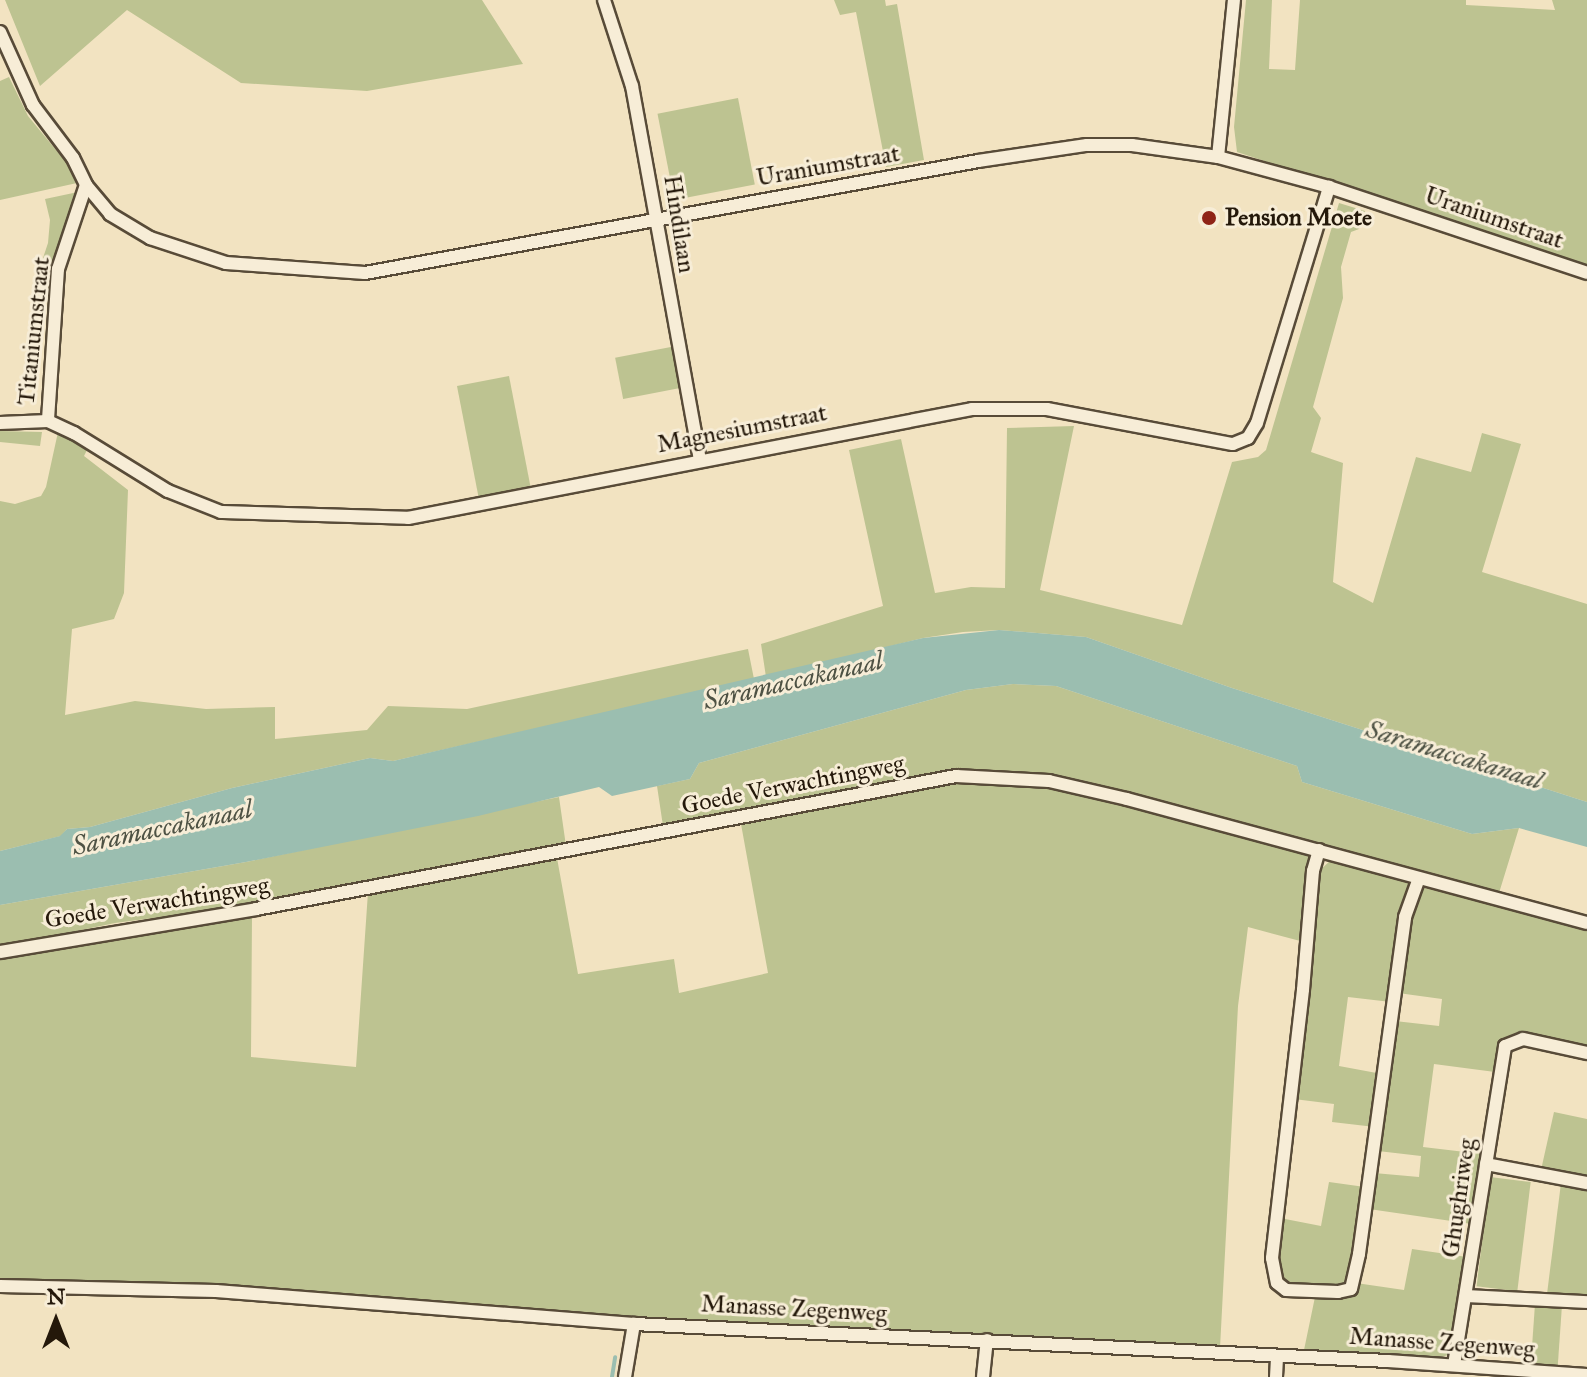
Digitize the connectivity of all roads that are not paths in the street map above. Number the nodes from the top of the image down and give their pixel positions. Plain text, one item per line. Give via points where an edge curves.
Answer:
1 (604, 0) edge
2 (1234, 0) edge
3 (0, 32) edge
4 (1218, 157) junction
5 (86, 185) junction
6 (1329, 187) junction
7 (657, 222) junction
8 (1587, 273) edge
9 (48, 421) junction
10 (0, 423) edge
11 (700, 459) junction
12 (1319, 850) junction
13 (1419, 878) junction
14 (1587, 923) edge
15 (0, 952) edge
16 (1587, 1053) edge
17 (1486, 1164) junction
18 (1587, 1183) edge
19 (0, 1286) edge
20 (1467, 1296) junction
21 (1587, 1302) edge
22 (634, 1324) junction
23 (987, 1340) junction
24 (1277, 1356) junction
25 (1454, 1365) junction
26 (1587, 1375) edge
27 (625, 1377) edge
28 (983, 1377) edge
29 (1276, 1377) edge

1 - 7 street, Hindilaan via 632,86
2 - 4 street
3 - 5 street via 33,105 73,158
4 - 6 street, Uraniumstraat
4 - 7 street, Uraniumstraat via 1160,146 1087,145 790,194
5 - 7 street, Uraniumstraat via 110,214 150,238 226,263 329,272 389,270
5 - 9 street, Titaniumstraat via 58,269
6 - 8 street, Uraniumstraat
6 - 11 street, Magnesiumstraat via 1257,423 1243,441 1227,445 1075,413 997,408 949,412
7 - 11 street, Hindilaan
9 - 10 street, Magnesiumstraat
9 - 11 street, Magnesiumstraat via 189,501 248,514 408,518
12 - 13 street, Goede Verwachtingweg
12 - 13 street via 1272,1258 1277,1283 1286,1290 1351,1289 1405,917
12 - 15 street, Goede Verwachtingweg via 1049,781 956,776
13 - 14 street, Goede Verwachtingweg
16 - 17 street, Ghughriweg via 1542,1041 1513,1040 1505,1046
17 - 18 street
17 - 20 street, Ghughriweg
19 - 22 street, Manasse Zegenweg via 216,1291
20 - 21 street
20 - 25 street, Ghughriweg
22 - 23 street, Manasse Zegenweg
22 - 27 street
23 - 24 street, Manasse Zegenweg
23 - 28 street
24 - 25 street, Manasse Zegenweg
24 - 29 street
25 - 26 street, Manasse Zegenweg

